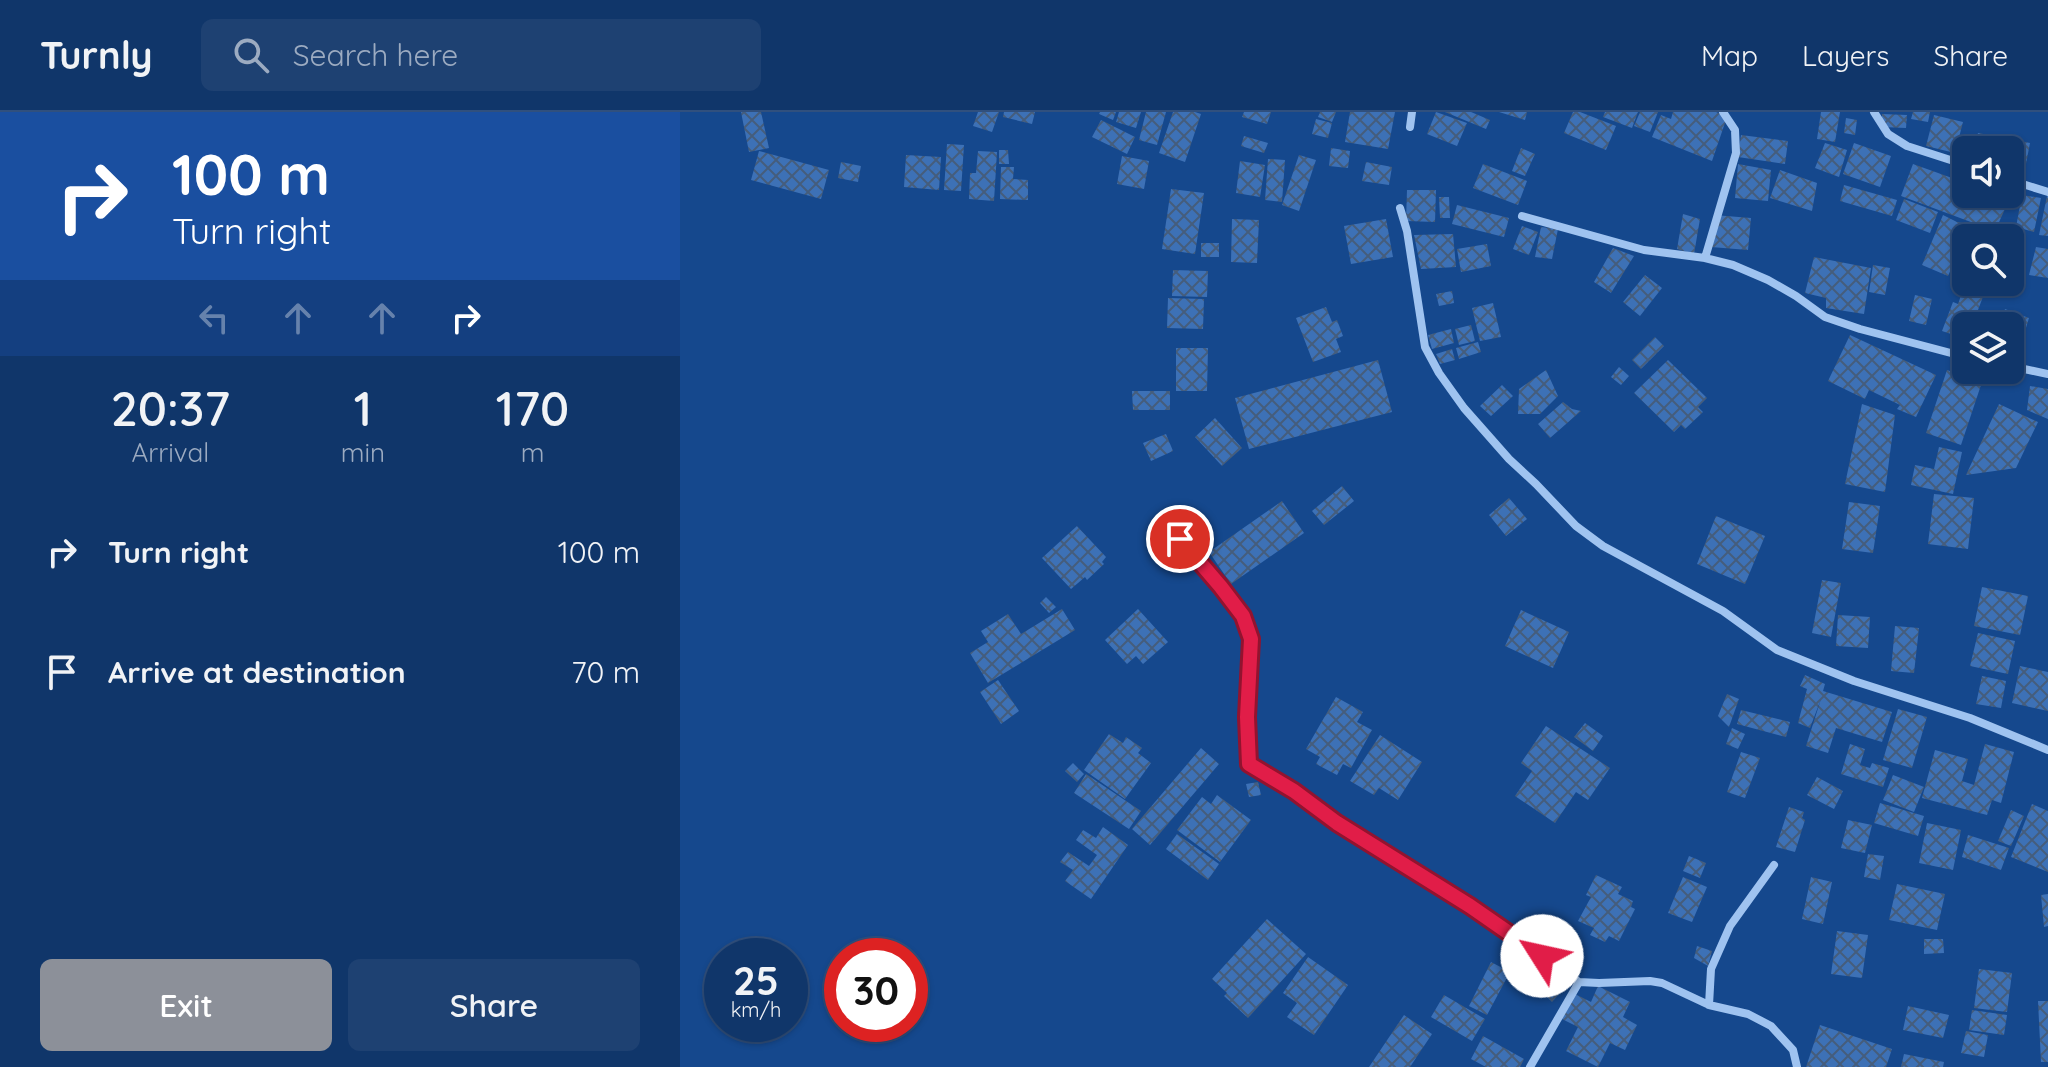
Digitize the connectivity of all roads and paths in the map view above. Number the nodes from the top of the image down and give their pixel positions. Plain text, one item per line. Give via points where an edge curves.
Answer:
1 (1412, 112) edge
2 (1723, 112) edge
3 (1874, 112) edge
4 (1410, 127) dead end
5 (1952, 160) edge
6 (2024, 184) edge
7 (2048, 192) edge
8 (1400, 208) dead end
9 (1522, 216) dead end
10 (1705, 258) junction
11 (1952, 353) edge
12 (2024, 369) edge
13 (2048, 374) edge
14 (1180, 539) dead end
15 (2048, 750) edge
16 (1774, 865) dead end
17 (1579, 982) junction
18 (1709, 1005) junction
19 (1530, 1067) edge
20 (1797, 1067) edge

1 - 4 street
2 - 10 street via 1735,130 1736,153
3 - 5 street via 1888,134 1907,146
6 - 7 street
8 - 15 street via 1425,347 1439,373 1509,459 1576,526 1723,611 1777,650
9 - 10 street via 1644,250
10 - 11 street via 1768,280 1825,317
12 - 13 street
14 - 17 street via 1243,616 1251,639 1249,764
16 - 18 street via 1730,926 1711,969
17 - 18 street via 1662,983
17 - 19 street
18 - 20 street via 1771,1026 1793,1050

